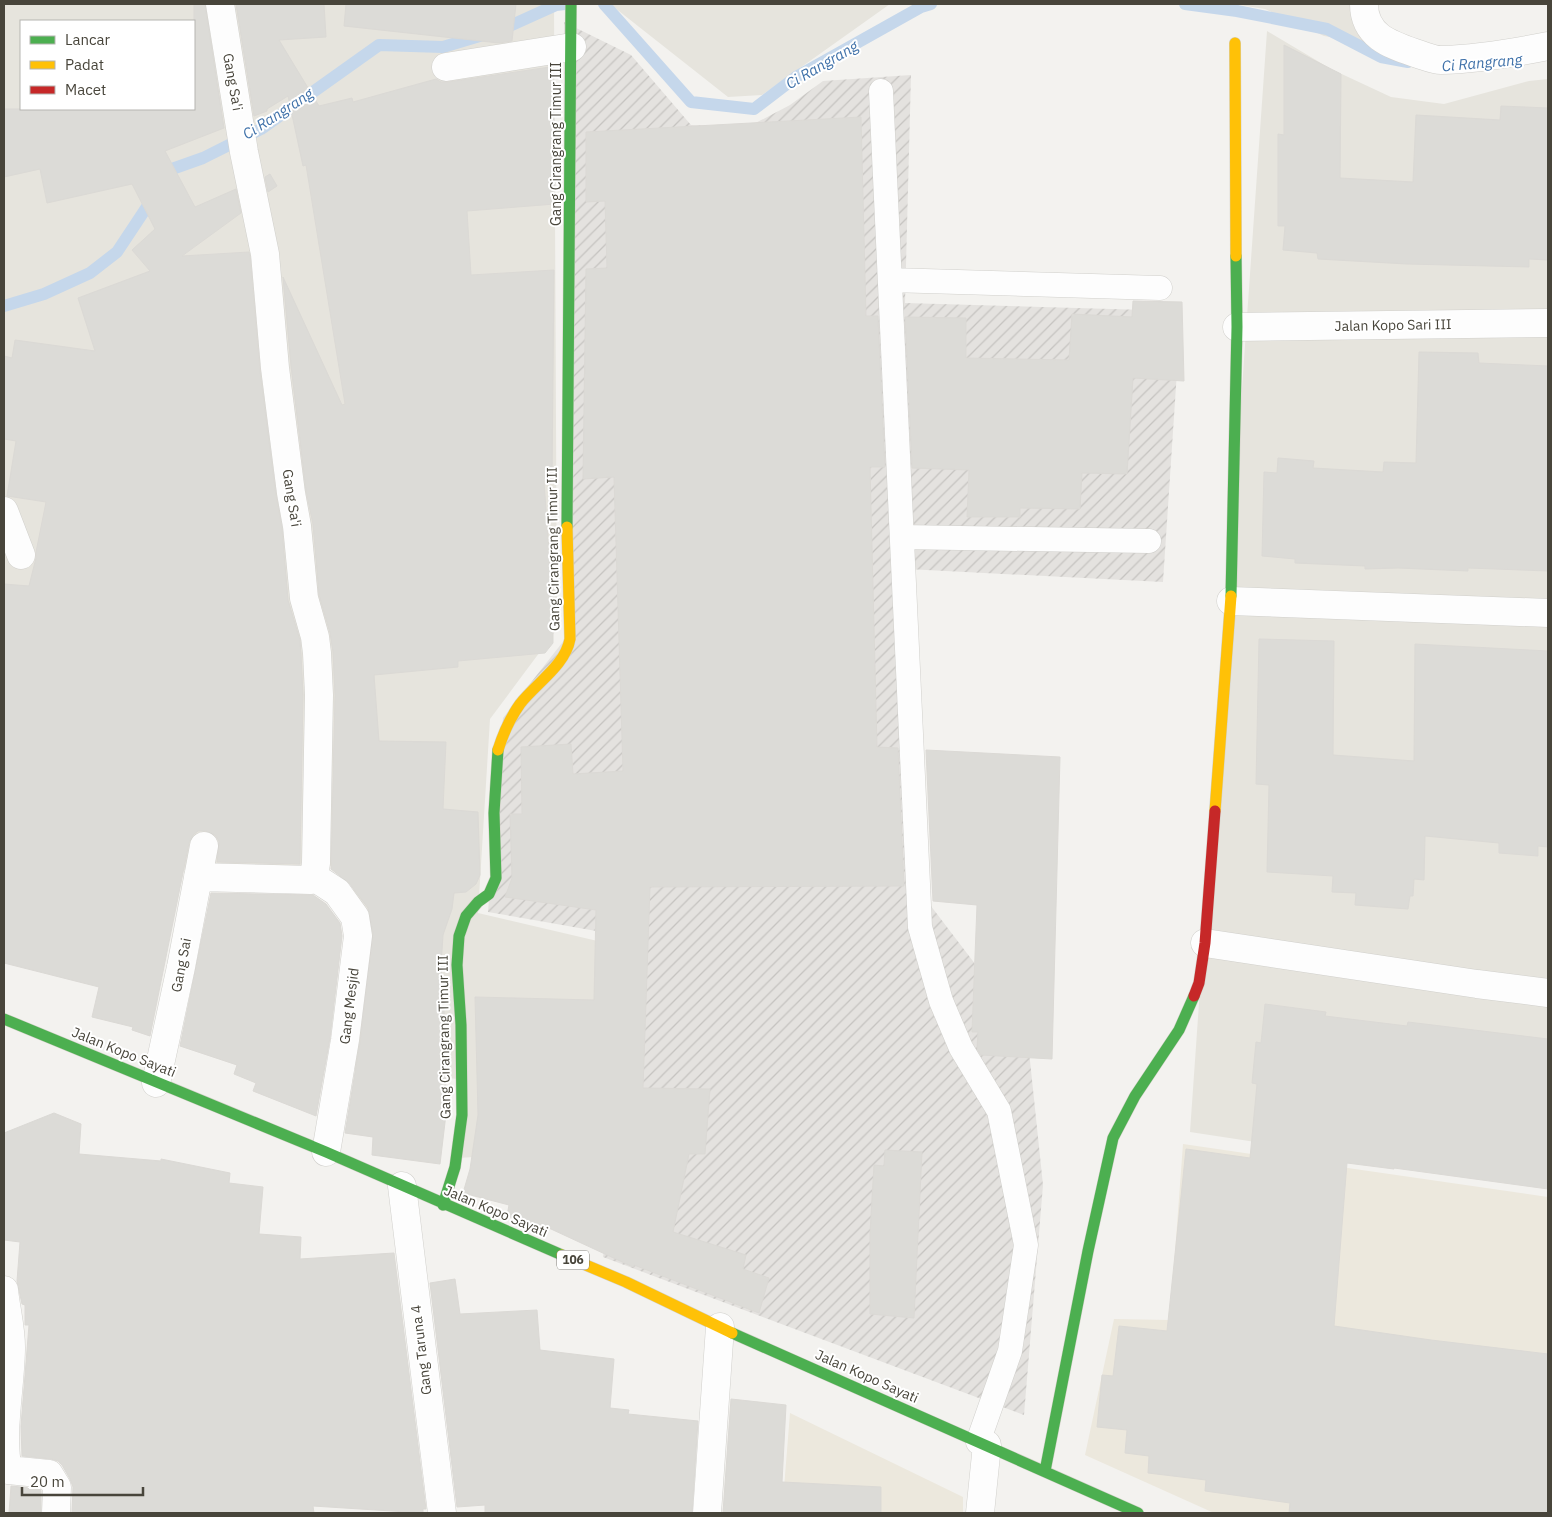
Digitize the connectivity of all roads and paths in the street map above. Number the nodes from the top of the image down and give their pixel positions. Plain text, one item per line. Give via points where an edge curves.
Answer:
1 (220, 4) edge
2 (571, 4) edge
3 (1364, 4) edge
4 (1235, 43) dead end
5 (572, 45) junction
6 (1548, 46) edge
7 (446, 67) dead end
8 (881, 91) dead end
9 (890, 280) junction
10 (1160, 288) dead end
11 (1548, 323) edge
12 (1237, 327) junction
13 (4, 511) edge
14 (902, 537) junction
15 (1150, 541) dead end
16 (21, 555) dead end
17 (1232, 601) junction
18 (1548, 613) edge
19 (204, 846) dead end
20 (198, 877) junction
21 (314, 877) junction
22 (1205, 943) junction
23 (1548, 993) edge
24 (4, 1018) edge
25 (156, 1082) junction
26 (326, 1152) junction
27 (402, 1186) junction
28 (443, 1204) junction
29 (4, 1290) edge
30 (720, 1327) junction
31 (982, 1443) junction
32 (1044, 1471) junction
33 (1104, 1506) edge
34 (56, 1513) edge
35 (442, 1513) edge
36 (707, 1513) edge
37 (980, 1513) edge
38 (1138, 1513) edge

1 - 21 street, Gang Sa'i via 244,152 265,254 304,598 317,653 319,695
2 - 5 street, Gang Cirangrang Timur III
3 - 6 street via 1371,30 1384,40 1438,60 1506,55
4 - 12 street
5 - 7 street
5 - 28 street, Gang Cirangrang Timur III via 567,511 570,639 562,658 520,704 504,731 498,750 494,813 496,878 489,894 466,916 459,936 462,1115 455,1167
8 - 9 lane
9 - 10 lane
9 - 14 lane
11 - 12 street, Jalan Kopo Sari III
12 - 17 street
13 - 16 street
14 - 15 lane
14 - 31 lane via 920,927 940,1001 961,1048 999,1111 1026,1245 1010,1351
17 - 18 street
17 - 22 street
19 - 20 street, Gang Sai
20 - 21 street via 311,880
20 - 25 street, Gang Sai
21 - 26 street, Gang Mesjid via 337,892 355,918 358,936
22 - 23 street
22 - 32 street via 1199,983 1179,1030 1135,1096 1113,1138
24 - 25 street, Jalan Kopo Sayati / 106
25 - 26 street, Jalan Kopo Sayati / 106
26 - 27 street, Jalan Kopo Sayati / 106
27 - 28 street, Jalan Kopo Sayati / 106
27 - 35 street, Gang Taruna 4
28 - 30 street, Jalan Kopo Sayati / 106 via 626,1282
29 - 34 street via 11,1346 6,1464 8,1470 49,1474 57,1487
30 - 31 street, Jalan Kopo Sayati / 106
30 - 36 street
31 - 32 street, Jalan Kopo Sayati / 106
31 - 37 street
32 - 33 street, Jalan Kopo Sayati / 106
33 - 38 street, Jalan Kopo Sayati / 106

